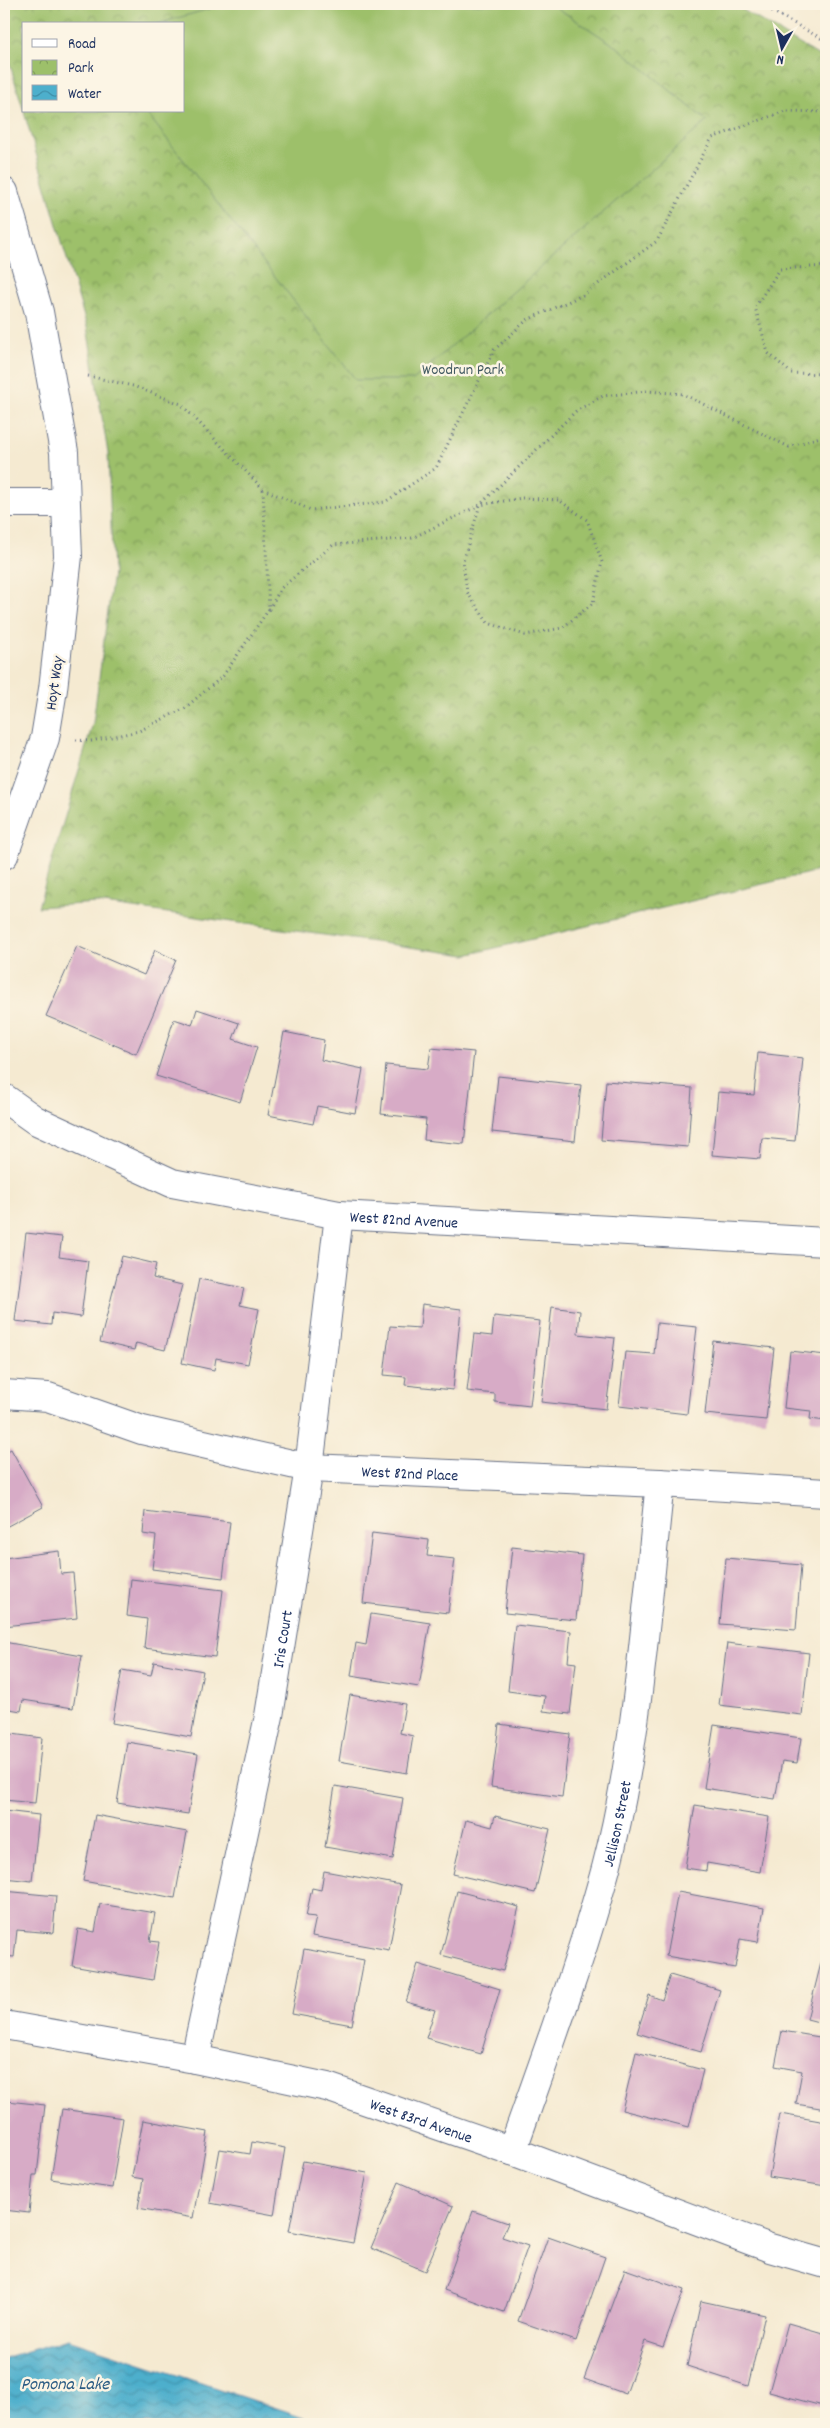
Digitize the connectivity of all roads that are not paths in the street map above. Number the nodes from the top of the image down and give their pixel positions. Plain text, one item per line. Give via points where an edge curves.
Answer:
1 (4, 192) edge
2 (4, 503) edge
3 (65, 503) junction
4 (4, 855) edge
5 (4, 1098) edge
6 (339, 1214) junction
7 (826, 1242) edge
8 (4, 1394) edge
9 (308, 1468) junction
10 (660, 1483) junction
11 (826, 1493) edge
12 (4, 2025) edge
13 (195, 2059) junction
14 (512, 2151) junction
15 (826, 2264) edge

1 - 3 street, Hoyt Way via 39,312 64,452
2 - 3 street
3 - 4 street, Hoyt Way via 68,556 45,738
5 - 6 street, West 82nd Avenue via 35,1120 172,1183
6 - 7 street, West 82nd Avenue
6 - 9 street, Iris Court
8 - 9 street, West 82nd Place via 48,1397 142,1430
9 - 10 street, West 82nd Place
9 - 13 street, Iris Court via 269,1716
10 - 11 street, West 82nd Place
10 - 14 street, Jellison Street via 638,1682 624,1780 606,1867 574,1975
12 - 13 street, West 83rd Avenue
13 - 14 street, West 83rd Avenue via 328,2087
14 - 15 street, West 83rd Avenue via 770,2248

